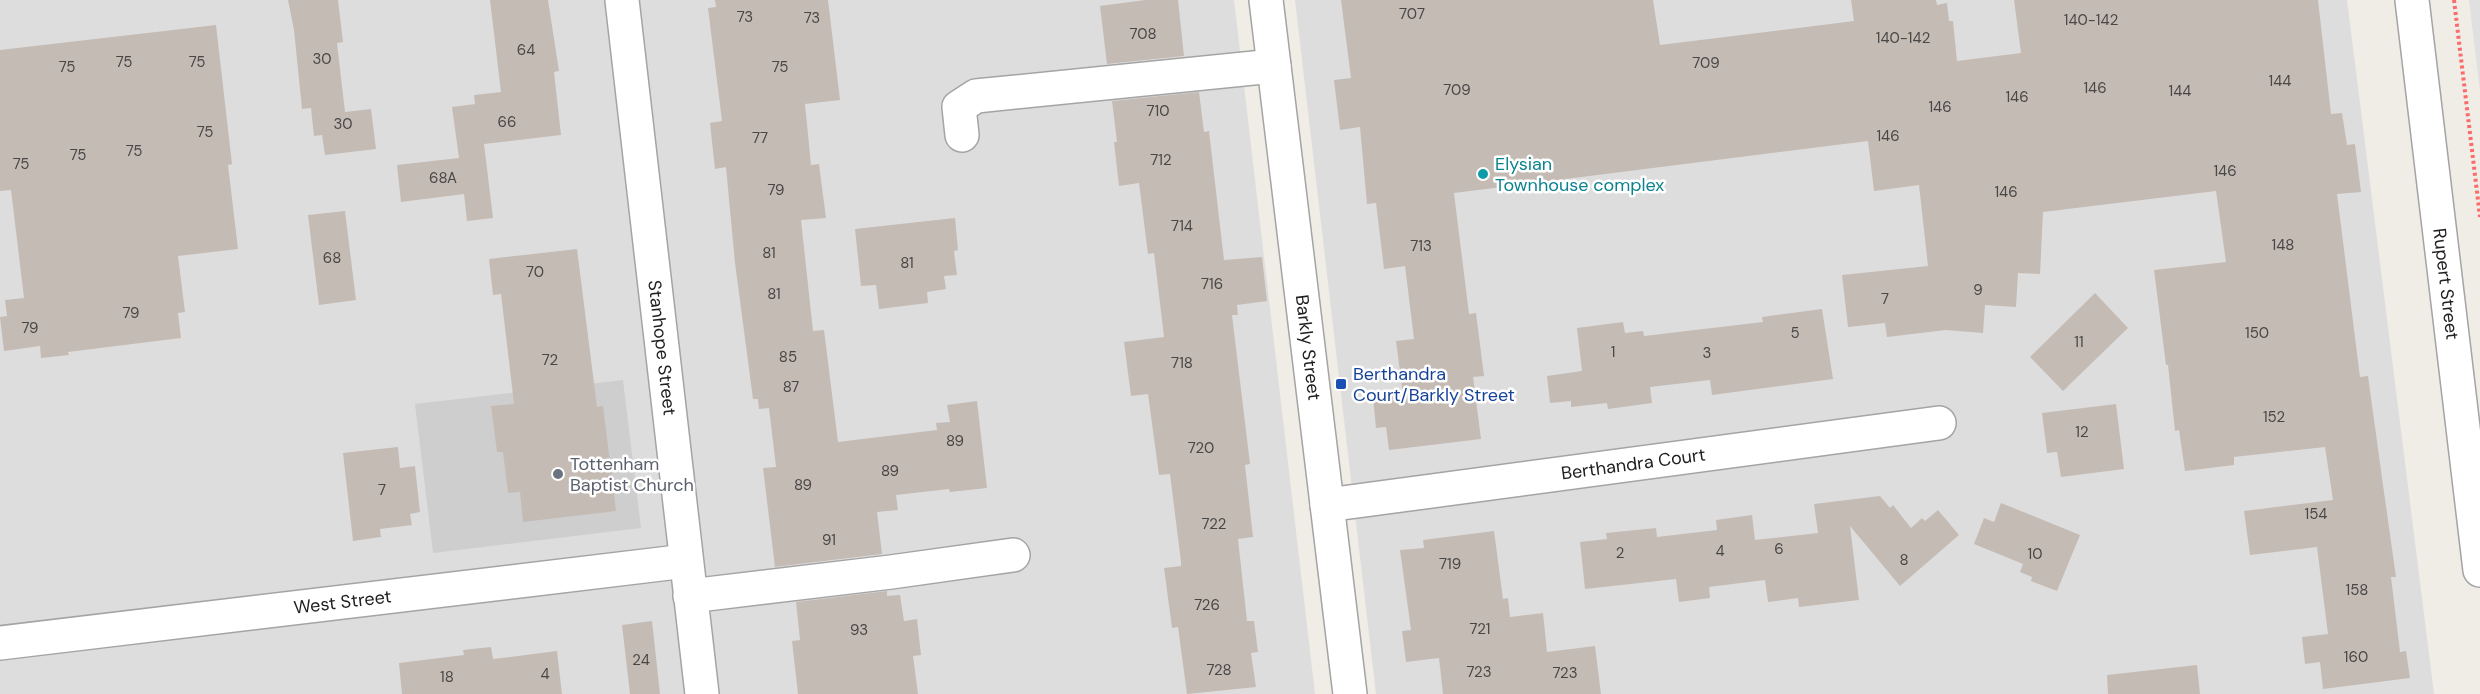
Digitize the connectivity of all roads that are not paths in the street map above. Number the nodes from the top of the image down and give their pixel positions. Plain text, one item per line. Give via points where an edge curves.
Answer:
1 (622, 0) edge
2 (1266, 0) edge
3 (2412, 0) edge
4 (1274, 66) junction
5 (962, 135) dead end
6 (1939, 423) dead end
7 (1327, 505) junction
8 (1013, 555) dead end
9 (686, 561) junction
10 (2480, 570) edge
11 (690, 596) junction
12 (0, 643) edge
13 (702, 694) edge
14 (1350, 694) edge

1 - 9 street, Stanhope Street
2 - 4 street, Barkly Street
3 - 10 street, Rupert Street
4 - 5 street via 976,96 960,106
4 - 7 street, Barkly Street
6 - 7 street, Berthandra Court
7 - 14 street, Barkly Street
8 - 11 street
9 - 11 street, Stanhope Street
9 - 12 street, West Street
11 - 13 street, Stanhope Street

